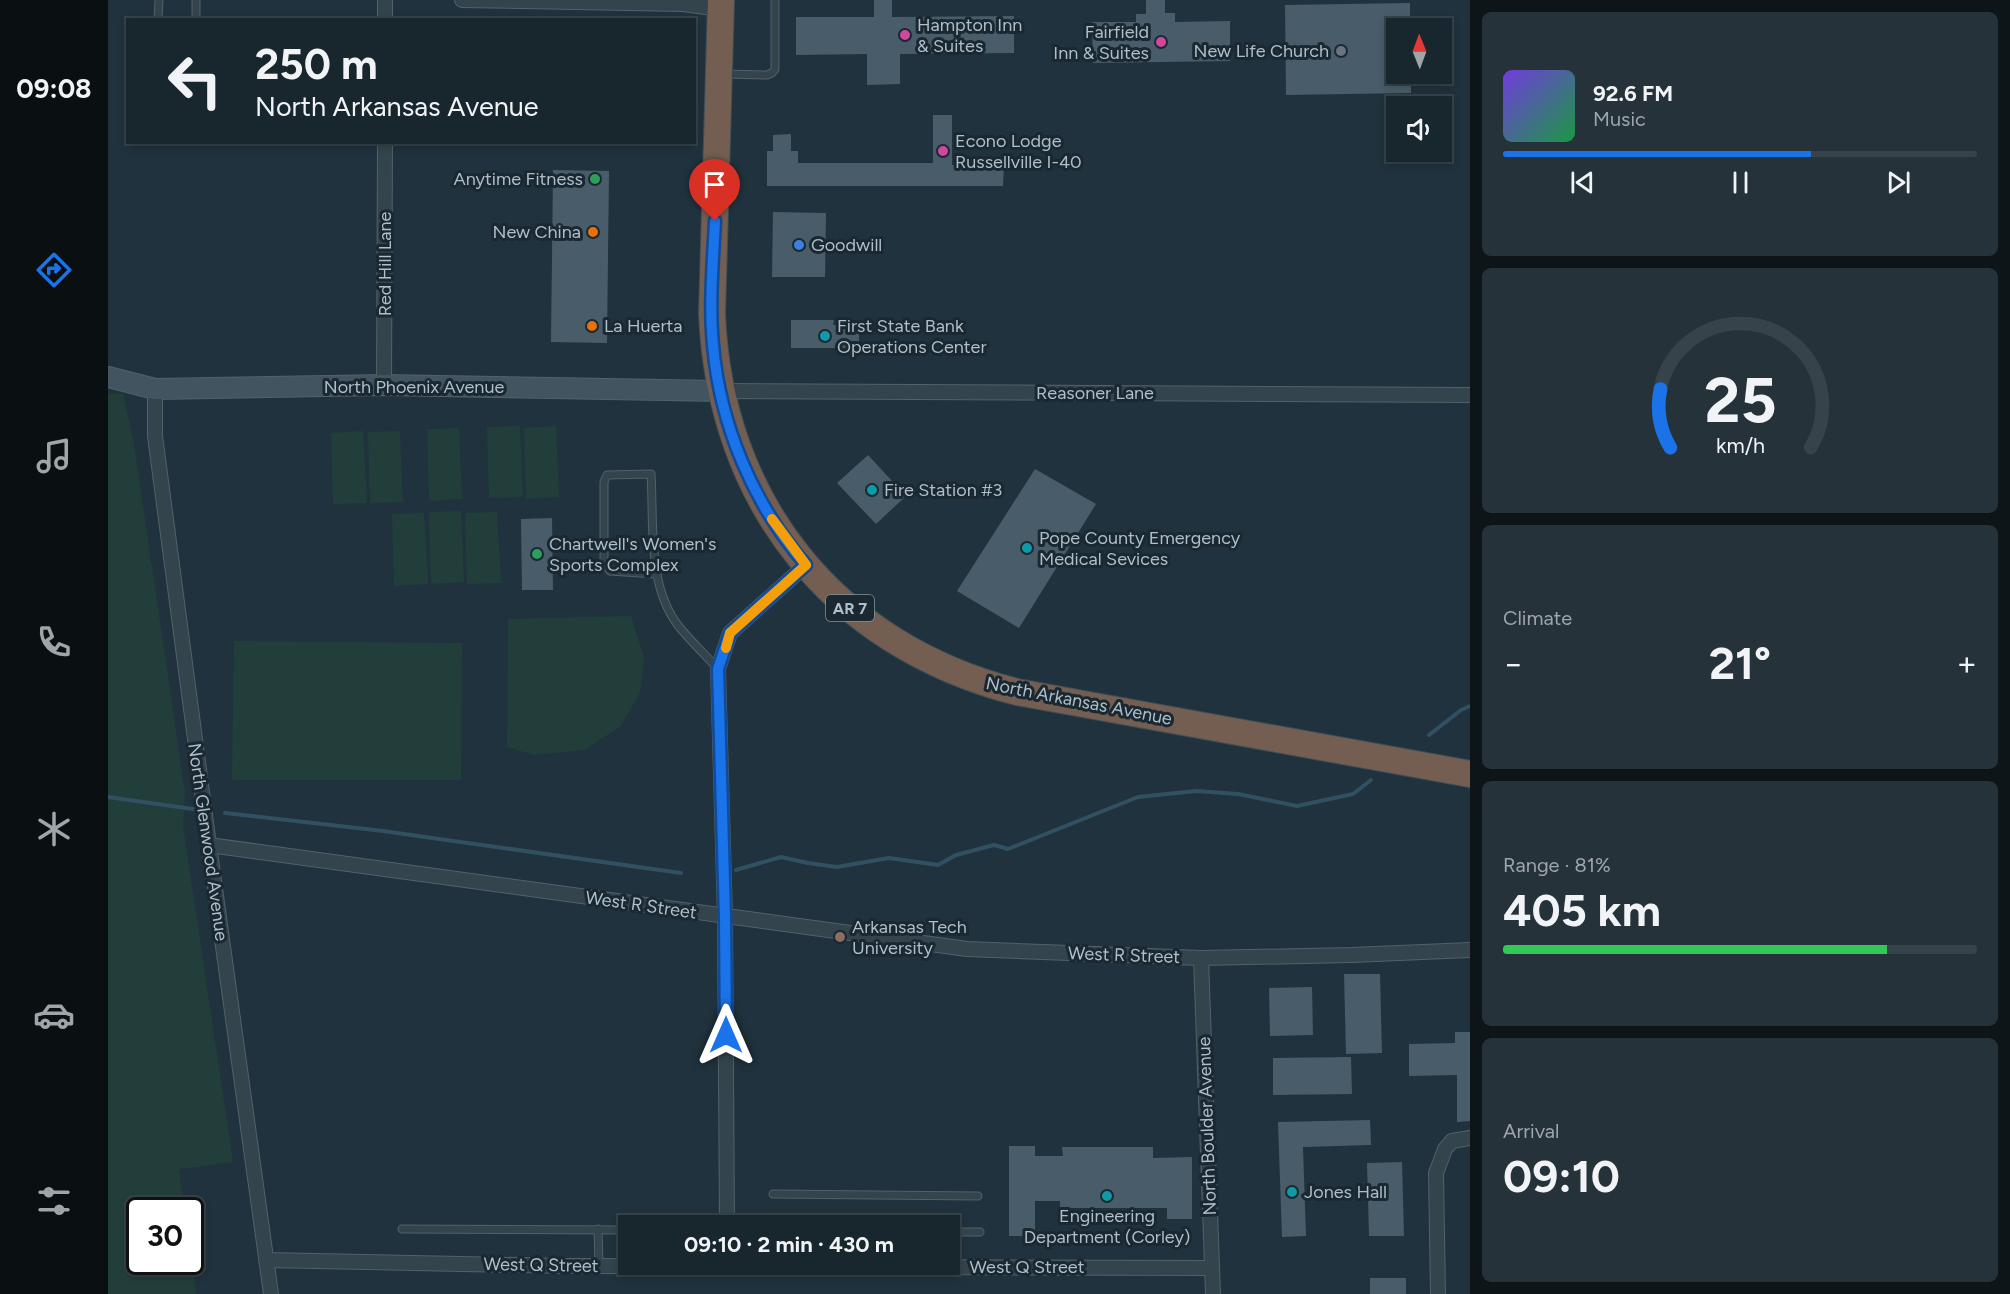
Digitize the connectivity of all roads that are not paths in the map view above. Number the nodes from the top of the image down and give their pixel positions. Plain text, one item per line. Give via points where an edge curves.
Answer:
1 (159, 0) edge
2 (195, 0) edge
3 (385, 0) edge
4 (462, 0) edge
5 (776, 0) edge
6 (721, 4) edge
7 (158, 18) edge
8 (196, 18) edge
9 (385, 18) edge
10 (719, 74) junction
11 (385, 144) edge
12 (108, 377) edge
13 (384, 385) junction
14 (155, 389) junction
15 (720, 391) junction
16 (1470, 395) edge
17 (806, 565) junction
18 (655, 574) junction
19 (718, 669) junction
20 (1470, 774) edge
21 (208, 845) junction
22 (725, 917) junction
23 (1470, 951) edge
24 (1201, 958) junction
25 (1470, 1138) edge
26 (773, 1194) dead end
27 (978, 1196) dead end
28 (727, 1215) edge
29 (402, 1229) dead end
30 (598, 1229) junction
31 (618, 1230) edge
32 (960, 1232) edge
33 (980, 1232) dead end
34 (266, 1260) junction
35 (599, 1265) junction
36 (618, 1265) edge
37 (960, 1266) edge
38 (1212, 1268) junction
39 (271, 1294) edge
40 (1213, 1294) edge
41 (1438, 1294) edge

1 - 7 lane
2 - 8 lane
3 - 9 street
4 - 6 street
5 - 10 lane via 772,73
6 - 10 highway, North Arkansas Avenue / AR 7
10 - 15 highway, North Arkansas Avenue / AR 7 via 712,314
11 - 13 street, Red Hill Lane
12 - 14 street, North Phoenix Avenue
13 - 14 street, North Phoenix Avenue
13 - 15 street, North Phoenix Avenue
14 - 21 street, North Glenwood Avenue via 155,436
15 - 16 street, Reasoner Lane
15 - 17 highway, North Arkansas Avenue / AR 7 via 746,471 777,527
17 - 19 street via 730,633
17 - 20 highway, North Arkansas Avenue / AR 7 via 841,601 892,640 980,682 1017,692
18 - 18 lane via 651,474 607,475 604,563 610,571
18 - 19 lane via 677,624
19 - 22 street
21 - 22 street, West R Street
21 - 34 street, North Glenwood Avenue
22 - 24 street, West R Street via 967,949
22 - 28 street
23 - 24 street, West R Street
24 - 38 street, North Boulder Avenue
25 - 41 street via 1452,1141 1436,1173
26 - 27 lane
29 - 30 lane
30 - 31 lane
30 - 35 lane
32 - 33 lane
34 - 35 street, West Q Street
34 - 39 street, North Glenwood Avenue
35 - 36 street, West Q Street
37 - 38 street, West Q Street
38 - 40 street, North Boulder Avenue

